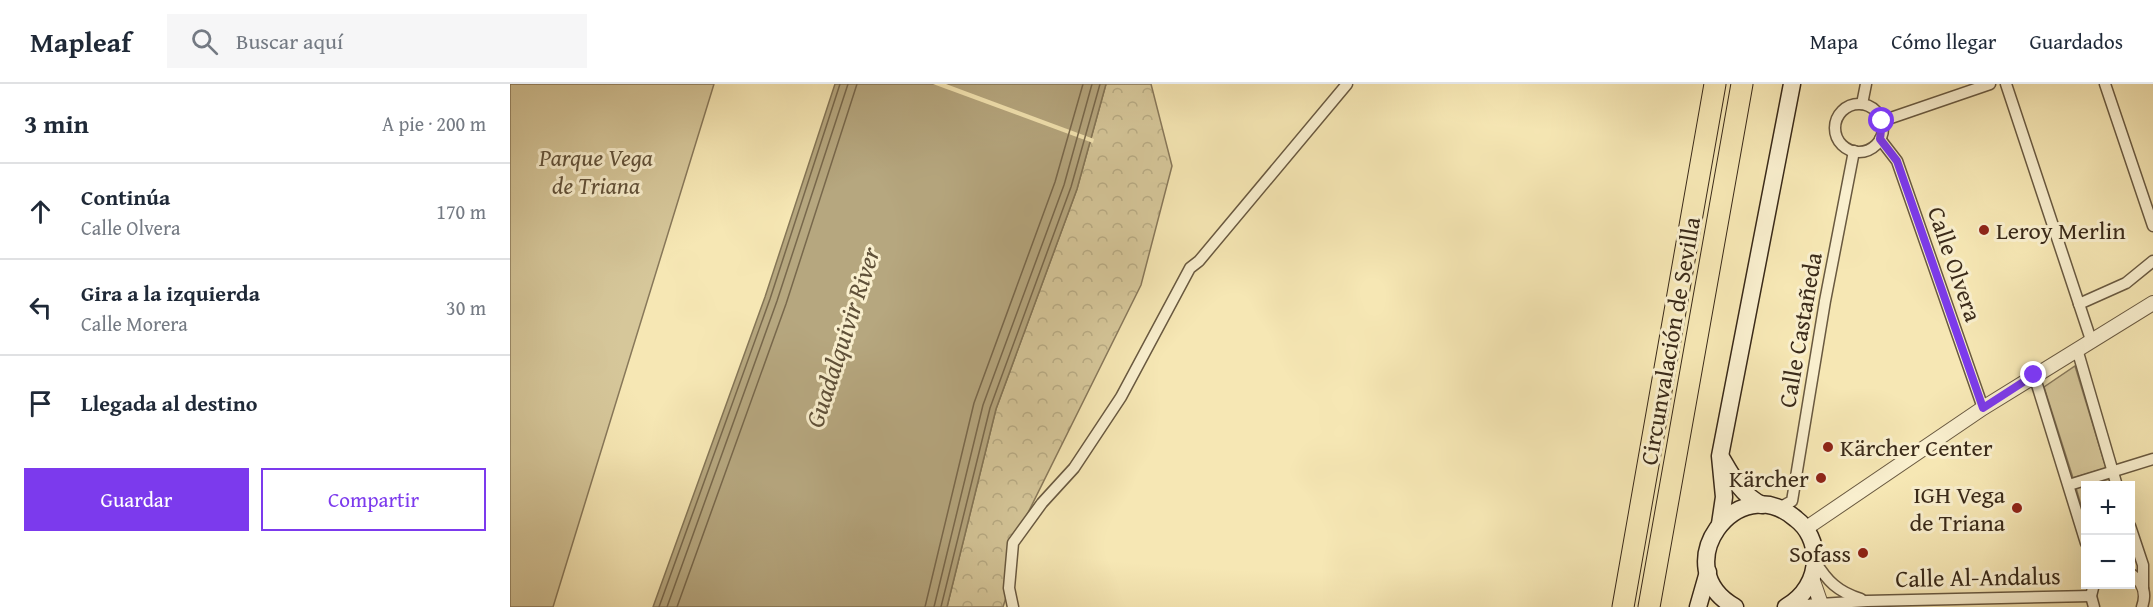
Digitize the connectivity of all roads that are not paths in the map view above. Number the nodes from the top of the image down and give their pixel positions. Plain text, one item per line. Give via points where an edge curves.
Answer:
1 (1347, 84) edge
2 (1742, 84) edge
3 (1792, 84) edge
4 (1866, 84) edge
5 (1990, 84) edge
6 (2006, 84) edge
7 (2105, 84) edge
8 (1715, 86) edge
9 (1862, 104) junction
10 (1882, 121) junction
11 (1880, 139) junction
12 (1854, 151) junction
13 (2152, 221) edge
14 (2153, 261) edge
15 (2153, 292) edge
16 (2079, 304) junction
17 (2148, 306) edge
18 (2091, 340) junction
19 (2077, 349) junction
20 (2034, 375) junction
21 (1983, 408) junction
22 (1720, 456) junction
23 (2153, 459) edge
24 (2113, 471) junction
25 (2116, 481) edge
26 (2069, 485) junction
27 (1762, 505) junction
28 (1779, 508) junction
29 (1720, 524) junction
30 (1805, 528) junction
31 (2083, 535) edge
32 (2133, 535) edge
33 (1813, 569) junction
34 (1708, 572) junction
35 (2135, 577) edge
36 (2092, 590) edge
37 (2147, 590) edge
38 (1867, 601) junction
39 (1787, 606) edge
40 (1822, 606) edge
41 (1013, 607) edge
42 (1623, 607) edge
43 (1649, 607) edge
44 (1698, 607) edge
45 (1736, 607) edge
46 (2094, 607) edge
47 (2142, 607) edge

1 - 41 street via 1190,268 1121,397 1074,468 1013,543 1009,588
2 - 43 highway, Circunvalación de Sevilla
3 - 22 main road
4 - 9 street
5 - 10 street
6 - 16 street
7 - 13 street
8 - 42 highway, Circunvalación de Sevilla
9 - 10 street via 1875,110
9 - 12 street via 1842,110 1835,123 1834,131 1841,144
10 - 11 street
11 - 12 street via 1869,150
11 - 21 street, Calle Olvera via 1897,161
12 - 28 street, Calle Castañeda via 1792,501
14 - 16 street via 2126,283
15 - 17 street
16 - 18 street
17 - 18 street
18 - 19 street
19 - 20 street
19 - 24 street
20 - 21 street
20 - 26 street
21 - 30 street
22 - 27 main road via 1737,484
22 - 29 main road via 1724,497
23 - 24 street
24 - 25 street
24 - 26 street
26 - 31 street
27 - 28 main road
27 - 29 main road via 1735,512
28 - 30 main road
29 - 34 main road via 1707,551
30 - 33 main road via 1813,544
32 - 37 street
33 - 38 street, Calle Al-Andalus via 1847,595
33 - 39 main road via 1803,594
33 - 40 street
34 - 44 main road
34 - 45 main road via 1716,590
35 - 37 street
36 - 38 street, Calle Al-Andalus
36 - 46 street
37 - 47 street
38 - 40 street, Calle Al-Andalus
39 - 40 street, Calle Al-Andalus

